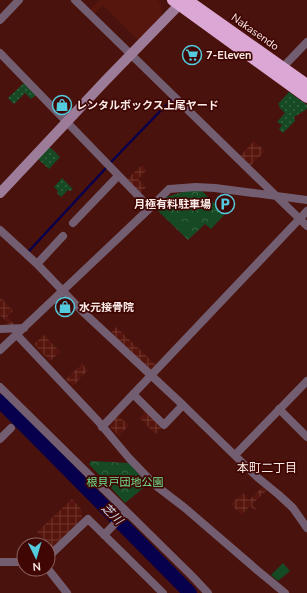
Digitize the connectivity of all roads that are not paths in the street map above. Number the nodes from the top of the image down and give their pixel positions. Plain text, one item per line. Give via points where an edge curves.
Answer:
1 (19, 0) edge
2 (75, 0) edge
3 (180, 1) edge
4 (0, 20) edge
5 (307, 42) edge
6 (0, 53) edge
7 (131, 55) junction
8 (283, 67) junction
9 (307, 85) edge
10 (307, 97) edge
11 (66, 122) junction
12 (118, 176) junction
13 (0, 193) edge
14 (275, 196) junction
15 (307, 200) edge
16 (150, 208) junction
17 (307, 211) edge
18 (300, 219) junction
19 (73, 223) dead end
20 (307, 226) edge
21 (0, 230) edge
22 (63, 236) dead end
23 (37, 264) junction
24 (62, 291) junction
25 (24, 328) junction
26 (0, 329) edge
27 (17, 335) junction
28 (0, 350) edge
29 (151, 375) junction
30 (307, 381) edge
31 (0, 387) edge
32 (133, 394) junction
33 (183, 405) junction
34 (279, 410) junction
35 (102, 426) junction
36 (11, 428) dead end
37 (307, 438) edge
38 (0, 439) edge
39 (235, 455) junction
40 (126, 512) junction
41 (307, 528) edge
42 (106, 532) junction
43 (56, 549) edge
44 (0, 562) edge
45 (16, 562) edge
46 (55, 577) edge
47 (67, 593) edge
48 (163, 593) edge
49 (208, 593) edge
50 (286, 593) edge

1 - 4 street
2 - 7 street
3 - 7 street
3 - 8 highway, Nakasendo
3 - 10 highway, Nakasendo
5 - 8 street
6 - 11 street
7 - 11 street
7 - 14 street
8 - 9 highway, Nakasendo
11 - 12 street
11 - 13 street
12 - 16 street
12 - 19 street
14 - 15 street
14 - 16 street via 215,188 169,189
14 - 18 street
16 - 24 street
17 - 18 street
18 - 20 street
18 - 29 street
21 - 23 street
22 - 23 street
23 - 24 street
24 - 25 street
24 - 29 street
25 - 26 street
25 - 27 street
27 - 28 street
27 - 35 street
29 - 32 street
29 - 33 street
30 - 34 street
31 - 40 street
32 - 33 street via 164,425
32 - 35 street
33 - 39 street
34 - 37 street
34 - 39 street
35 - 50 street via 155,485
36 - 38 street
39 - 41 street via 293,508
40 - 42 street
40 - 49 street
42 - 43 street via 88,519
42 - 48 street
44 - 45 street
46 - 47 street

